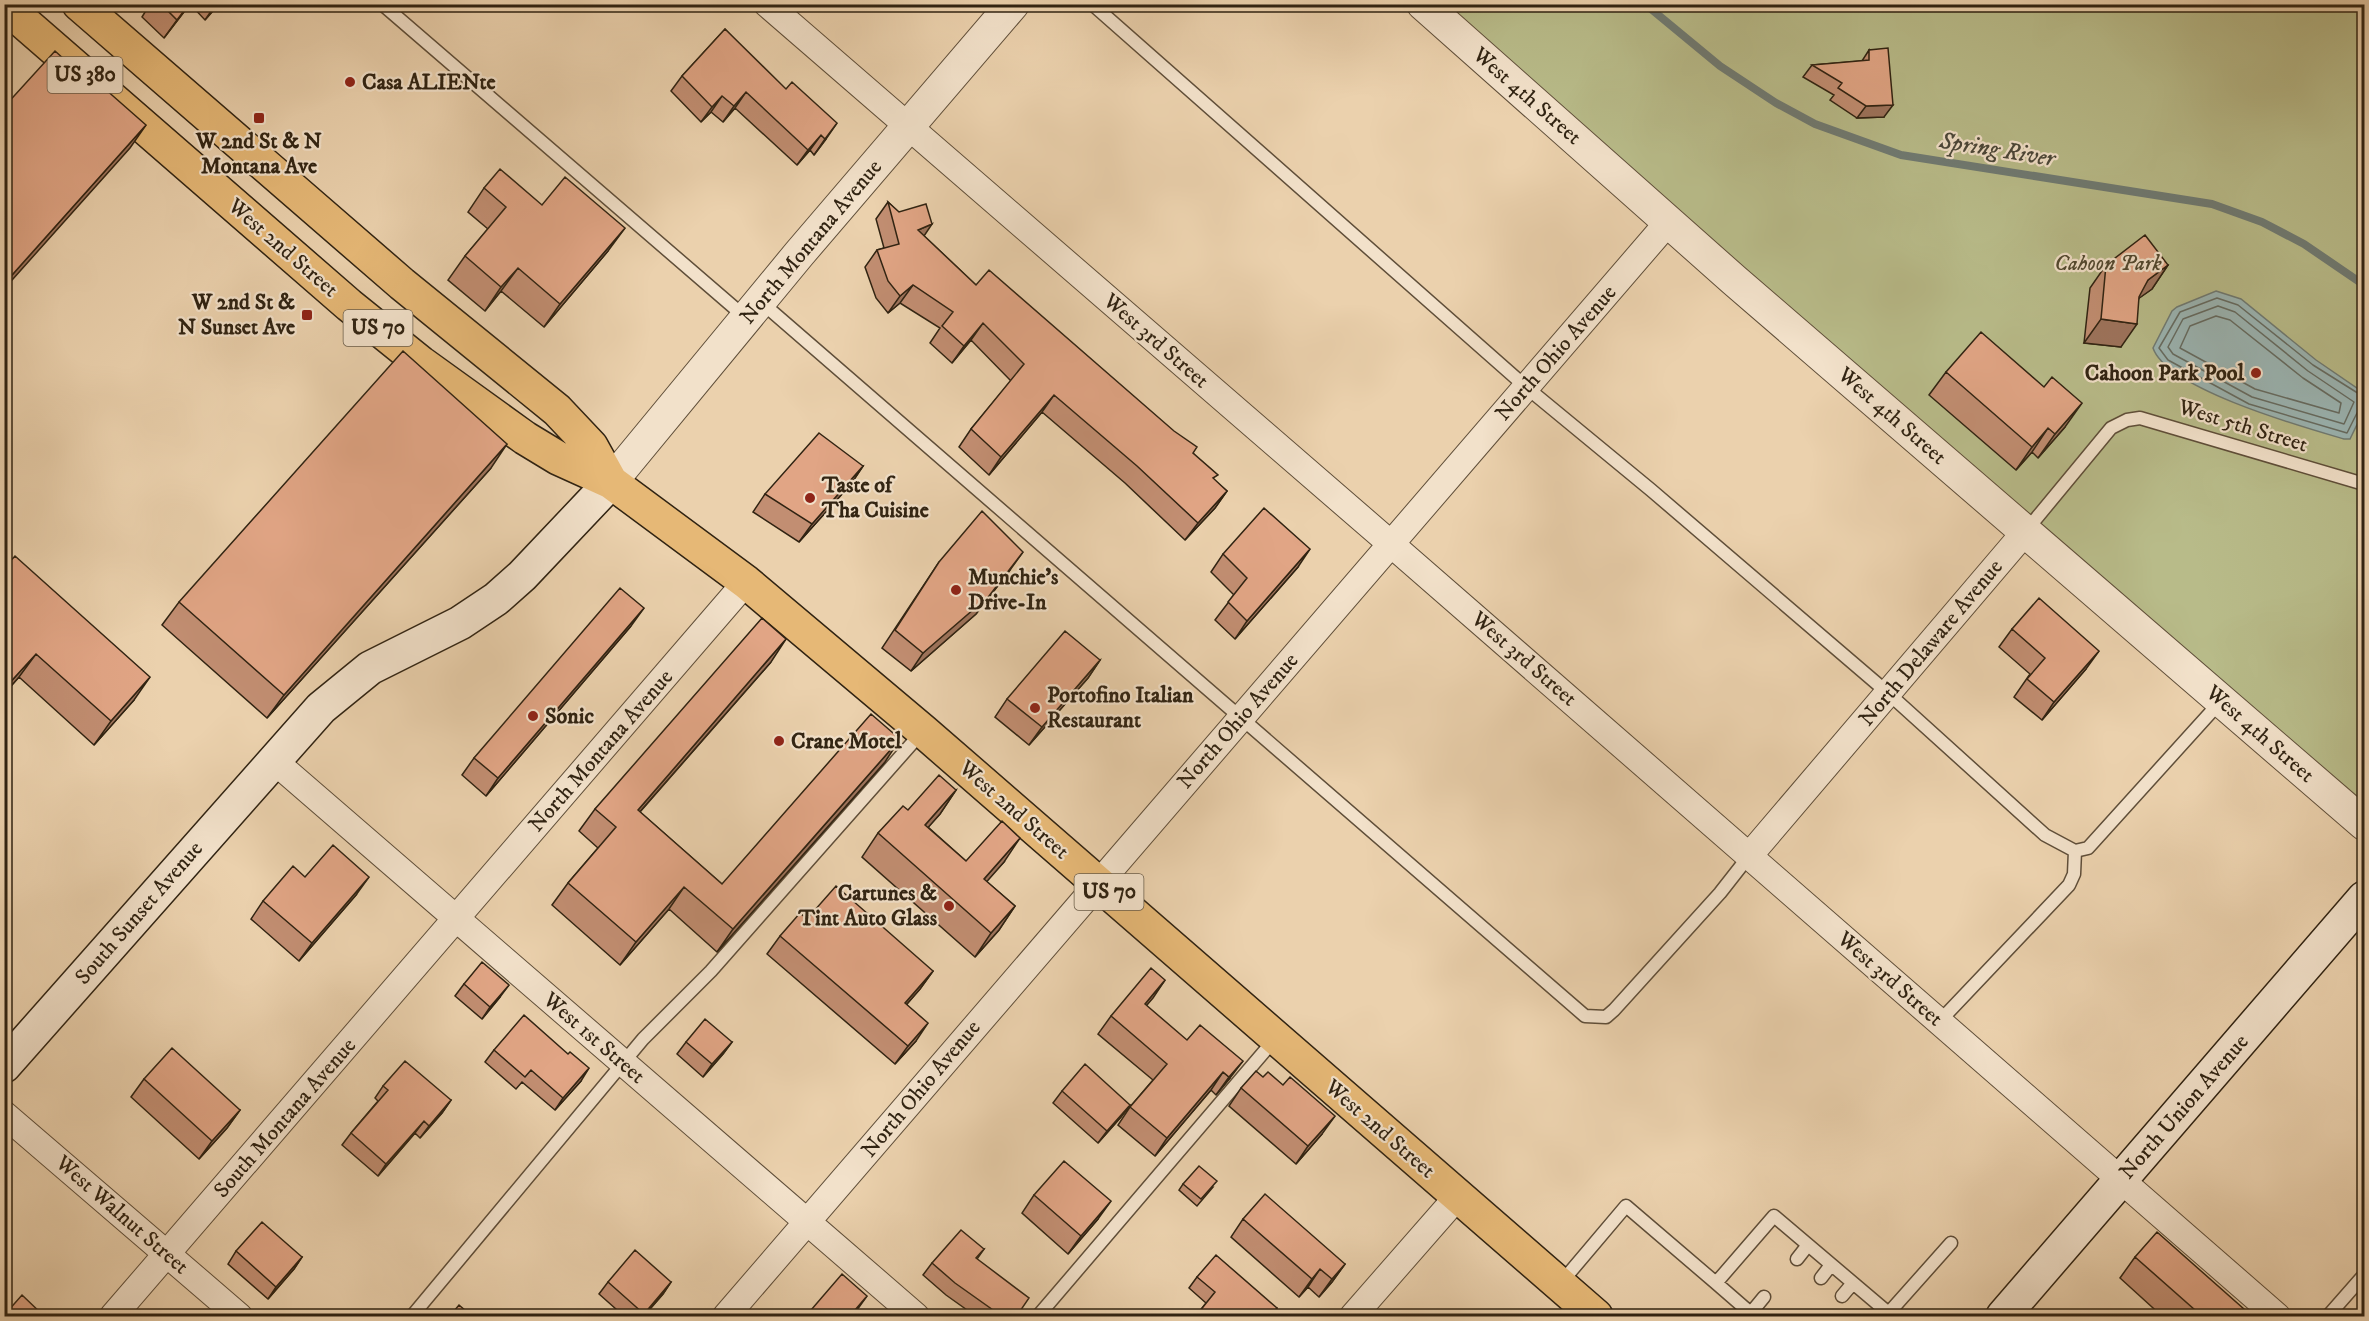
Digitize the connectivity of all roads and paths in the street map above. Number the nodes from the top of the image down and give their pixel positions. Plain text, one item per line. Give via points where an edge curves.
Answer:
1 (79, 4) edge
2 (382, 4) edge
3 (767, 4) edge
4 (1013, 4) edge
5 (1092, 4) edge
6 (1423, 4) edge
7 (4, 5) edge
8 (908, 126) junction
9 (165, 145) joint
10 (1670, 220) junction
11 (753, 310) junction
12 (1526, 387) junction
13 (2111, 428) joint
14 (611, 482) junction
15 (2364, 484) edge
16 (2025, 532) junction
17 (1391, 544) junction
18 (746, 582) junction
19 (1888, 693) junction
20 (2222, 701) junction
21 (1239, 719) junction
22 (923, 731) junction
23 (273, 760) junction
24 (2364, 824) edge
25 (2075, 851) junction
26 (1749, 856) junction
27 (1098, 883) junction
28 (2364, 898) edge
29 (457, 919) junction
30 (1939, 1022) junction
31 (1276, 1038) junction
32 (623, 1063) junction
33 (4, 1066) edge
34 (4, 1114) edge
35 (2120, 1180) junction
36 (1458, 1196) junction
37 (807, 1223) junction
38 (1951, 1243) dead end
39 (1808, 1245) junction
40 (166, 1254) junction
41 (1797, 1258) dead end
42 (1831, 1265) junction
43 (2364, 1275) edge
44 (1821, 1278) dead end
45 (1716, 1283) junction
46 (1853, 1283) junction
47 (1559, 1284) junction
48 (1842, 1296) dead end
49 (1764, 1297) dead end
50 (1752, 1315) edge
51 (1889, 1316) edge
52 (113, 1317) edge
53 (239, 1317) edge
54 (412, 1317) edge
55 (726, 1317) edge
56 (916, 1317) edge
57 (1038, 1317) edge
58 (1353, 1317) edge
59 (1596, 1317) edge
60 (2003, 1317) edge
61 (2277, 1317) edge
62 (2328, 1317) edge

1 - 14 main road, West 2nd Street / US 70 via 402,284 557,410 591,446
2 - 11 lane
3 - 8 street, West 3rd Street
4 - 8 street, North Montana Avenue
5 - 12 lane
6 - 10 street, West 4th Street
7 - 9 main road, West 2nd Street / US 380
8 - 11 street, North Montana Avenue
8 - 17 street, West 3rd Street
9 - 14 main road, West 2nd Street / US 70 via 349,305 477,406 558,458
10 - 12 street, North Ohio Avenue
10 - 16 street, West 4th Street
11 - 14 street, North Montana Avenue
11 - 21 lane
12 - 17 street, North Ohio Avenue
12 - 19 lane
13 - 15 lane, West 5th Street via 2140,418
13 - 16 lane, North Delaware Avenue
14 - 18 main road, West 2nd Street / US 70
14 - 23 main road, South Sunset Avenue via 496,599 460,623 370,668 339,691
16 - 19 street, North Delaware Avenue
16 - 20 street, West 4th Street
17 - 21 street, North Ohio Avenue
17 - 26 street, West 3rd Street
18 - 22 main road, West 2nd Street / US 70
18 - 29 street, North Montana Avenue
19 - 25 lane via 2045,835
19 - 26 street, North Delaware Avenue
20 - 24 street, West 4th Street
20 - 25 lane via 2098,838 2088,848
21 - 26 lane via 1584,1016 1606,1017 1614,1010
21 - 27 street, North Ohio Avenue
22 - 27 main road, West 2nd Street / US 70
22 - 32 lane
23 - 29 street, West 1st Street
23 - 33 main road, South Sunset Avenue
25 - 30 lane via 2074,874 2069,885
26 - 30 street, West 3rd Street
27 - 31 main road, West 2nd Street / US 70
27 - 37 street, North Ohio Avenue
28 - 35 main road, North Union Avenue
29 - 32 street, West 1st Street
29 - 40 street, South Montana Avenue
30 - 35 street, West 3rd Street
31 - 36 main road, West 2nd Street / US 70
31 - 57 lane
32 - 37 street, West 1st Street
32 - 54 lane
34 - 40 street, West Walnut Street
35 - 60 main road, North Union Avenue
35 - 61 street, West 3rd Street
36 - 47 main road, West 2nd Street / US 70
36 - 58 street
37 - 55 street, North Ohio Avenue
37 - 56 street, West 1st Street
38 - 51 lane
39 - 41 lane
39 - 42 lane
39 - 45 lane via 1774,1216
40 - 52 street, South Montana Avenue
40 - 53 street, West Walnut Street
42 - 44 lane
42 - 46 lane
43 - 62 lane
45 - 47 lane via 1626,1206
45 - 50 lane
46 - 48 lane
46 - 51 lane
47 - 59 main road, West 2nd Street / US 70
49 - 50 lane

